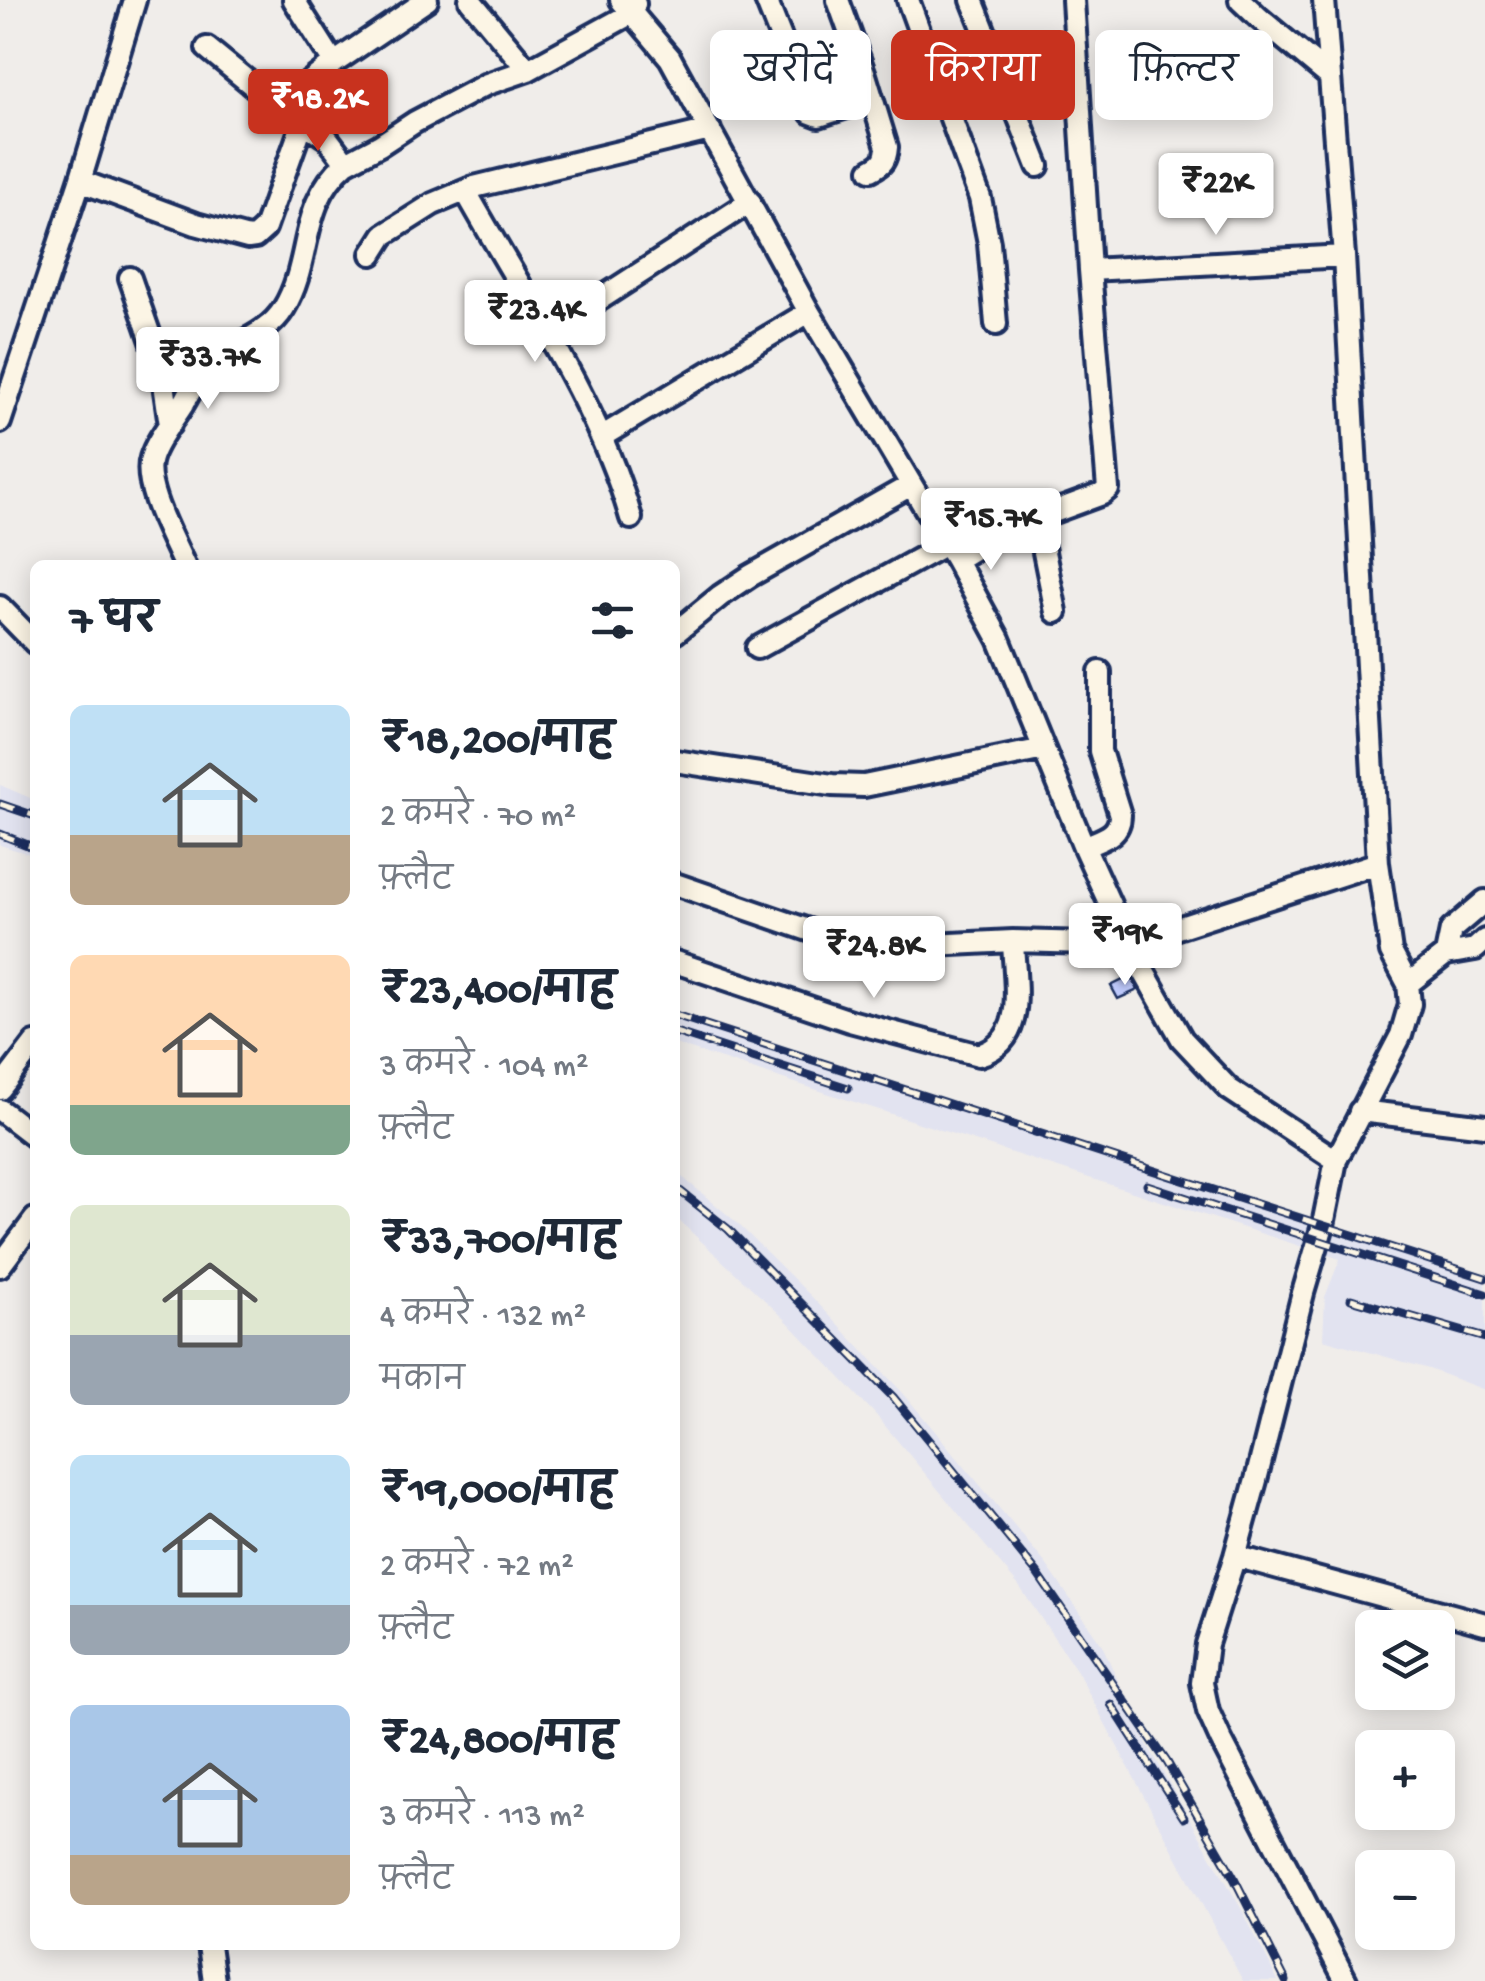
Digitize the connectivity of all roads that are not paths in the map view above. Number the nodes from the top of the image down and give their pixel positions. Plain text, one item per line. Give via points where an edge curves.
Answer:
1 (135, 0) edge
2 (294, 0) edge
3 (427, 0) edge
4 (470, 0) edge
5 (766, 0) edge
6 (838, 0) edge
7 (908, 0) edge
8 (972, 0) edge
9 (1073, 0) edge
10 (1240, 0) edge
11 (1324, 0) edge
12 (630, 4) edge
13 (207, 48) dead end
14 (334, 62) junction
15 (528, 70) junction
16 (1330, 76) junction
17 (872, 99) junction
18 (278, 106) junction
19 (303, 122) junction
20 (710, 130) junction
21 (346, 163) junction
22 (1038, 166) dead end
23 (871, 170) dead end
24 (80, 182) junction
25 (470, 199) dead end
26 (750, 202) junction
27 (372, 254) dead end
28 (1344, 256) junction
29 (1090, 270) junction
30 (130, 278) dead end
31 (809, 312) junction
32 (996, 324) dead end
33 (546, 334) junction
34 (0, 422) edge
35 (170, 424) junction
36 (601, 437) junction
37 (910, 484) junction
38 (1037, 517) junction
39 (631, 518) dead end
40 (951, 552) junction
41 (182, 560) edge
42 (0, 608) edge
43 (1056, 612) dead end
44 (680, 629) edge
45 (30, 637) edge
46 (757, 648) dead end
47 (1100, 672) dead end
48 (1044, 749) junction
49 (680, 762) edge
50 (1084, 846) junction
51 (1378, 863) junction
52 (680, 886) edge
53 (1485, 900) edge
54 (1485, 940) edge
55 (1012, 942) junction
56 (1128, 944) junction
57 (1446, 954) junction
58 (680, 964) edge
59 (1408, 984) junction
60 (30, 1050) edge
61 (0, 1089) edge
62 (0, 1110) edge
63 (1360, 1111) junction
64 (1485, 1126) edge
65 (30, 1134) edge
66 (1336, 1160) junction
67 (30, 1226) edge
68 (0, 1266) edge
69 (1235, 1556) junction
70 (1485, 1624) edge
71 (210, 1950) edge
72 (214, 1981) edge
73 (1346, 1981) edge

1 - 24 street
2 - 14 street
3 - 14 street
4 - 15 street
5 - 17 street via 811,113
6 - 17 street
7 - 32 street via 980,198
8 - 22 street
9 - 29 street
10 - 16 street
11 - 16 street
12 - 15 street
12 - 20 street
13 - 18 street
14 - 18 street
15 - 21 street via 487,84
16 - 28 street
17 - 23 street via 887,146 882,165
18 - 19 street
19 - 21 street
19 - 24 street via 265,228 255,237 196,224
20 - 26 street
20 - 27 street via 474,187 384,234
21 - 35 street via 316,204 283,310 209,362
24 - 34 street
25 - 33 street
26 - 31 street
26 - 33 street
28 - 29 street
28 - 51 street
29 - 38 street via 1108,489
30 - 35 street via 162,370
31 - 36 street
31 - 37 street
33 - 36 street
35 - 41 street via 154,448 149,476
36 - 39 street
37 - 40 street
37 - 44 street via 750,576
38 - 40 street
38 - 43 street
40 - 46 street
40 - 48 street via 999,639
42 - 45 street
47 - 50 street via 1100,752 1120,824
48 - 49 street via 864,786
48 - 50 street
50 - 56 street
51 - 56 street
51 - 59 street via 1391,952
52 - 55 street via 820,934 864,942
53 - 57 street via 1450,930
54 - 57 street via 1475,949
55 - 56 street
55 - 58 street via 1010,1034 979,1055
56 - 66 street via 1182,1039 1229,1089
57 - 59 street
59 - 63 street via 1401,1035
60 - 61 street
62 - 65 street
63 - 64 street
63 - 66 street
66 - 69 street
67 - 68 street
69 - 70 street
69 - 73 street via 1207,1644 1202,1683 1208,1710
71 - 72 street

